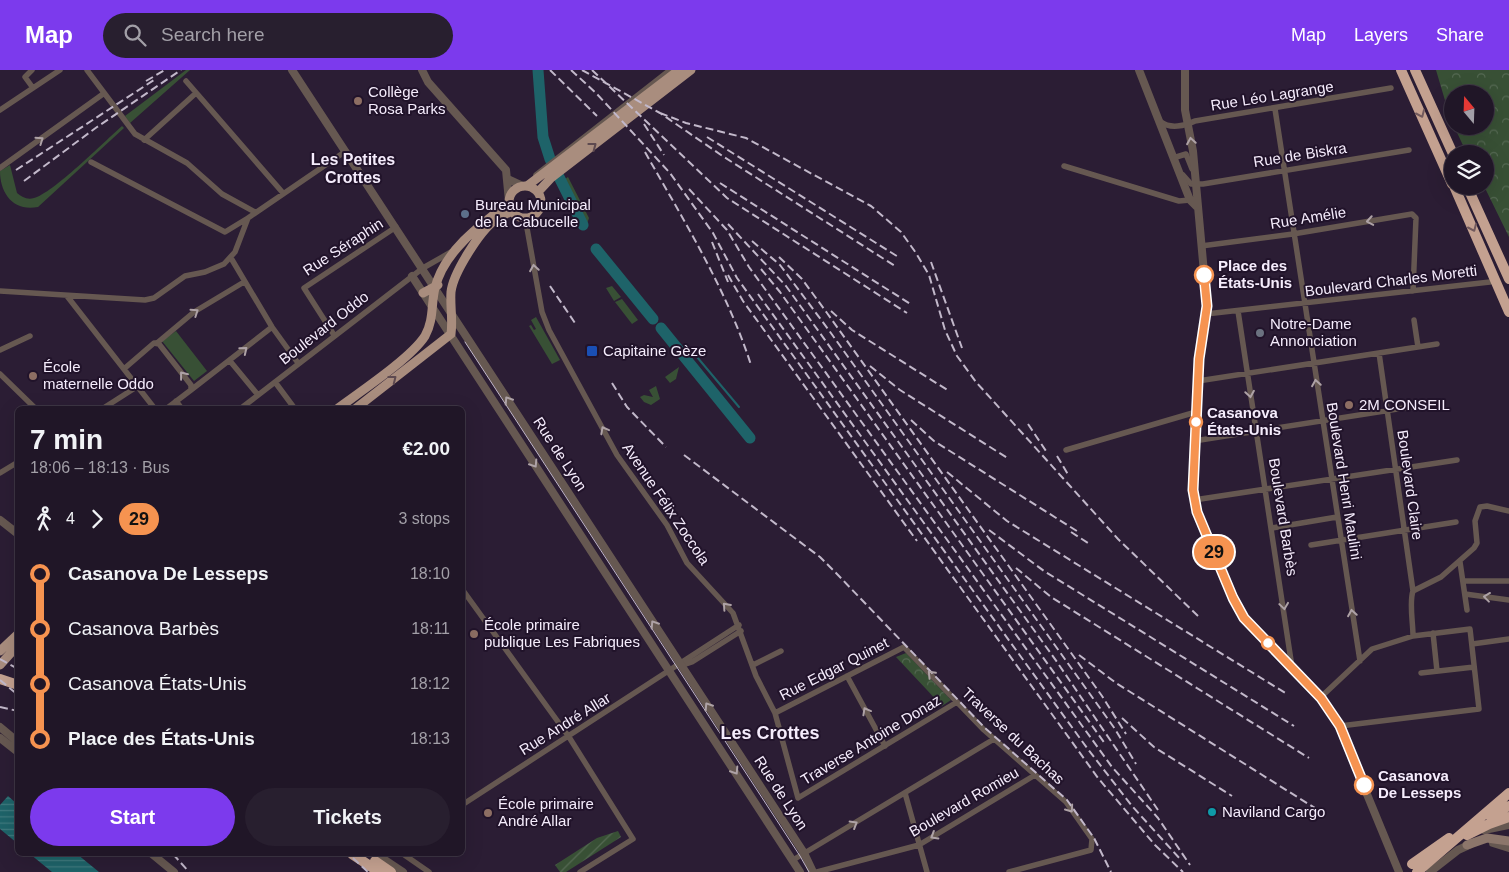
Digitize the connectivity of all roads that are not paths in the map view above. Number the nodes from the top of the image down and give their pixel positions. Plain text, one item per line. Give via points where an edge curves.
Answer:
1 (32, 70) edge
2 (60, 70) edge
3 (87, 70) edge
4 (292, 70) edge
5 (422, 70) edge
6 (670, 70) edge
7 (679, 70) edge
8 (691, 70) edge
9 (1139, 70) edge
10 (1186, 70) edge
11 (1401, 70) edge
12 (1415, 70) edge
13 (186, 80) dead end
14 (34, 88) junction
15 (1390, 88) dead end
16 (196, 93) junction
17 (104, 94) junction
18 (643, 98) junction
19 (1275, 109) junction
20 (0, 110) edge
21 (1185, 110) junction
22 (1161, 122) junction
23 (1188, 124) junction
24 (1175, 126) junction
25 (144, 140) junction
26 (1449, 145) edge
27 (1409, 150) dead end
28 (346, 151) junction
29 (1173, 158) junction
30 (562, 160) junction
31 (91, 162) dead end
32 (1444, 165) edge
33 (1064, 166) dead end
34 (1177, 166) junction
35 (0, 168) edge
36 (1284, 170) junction
37 (548, 171) junction
38 (508, 180) junction
39 (1195, 180) junction
40 (528, 184) junction
41 (538, 192) junction
42 (283, 193) junction
43 (1458, 195) edge
44 (1471, 195) edge
45 (1190, 200) junction
46 (510, 205) junction
47 (1197, 207) junction
48 (255, 212) junction
49 (248, 218) junction
50 (525, 218) junction
51 (396, 227) junction
52 (1293, 234) junction
53 (1201, 246) junction
54 (458, 248) junction
55 (231, 258) junction
56 (462, 265) junction
57 (423, 268) junction
58 (412, 276) junction
59 (1509, 279) edge
60 (244, 282) junction
61 (1490, 282) dead end
62 (435, 288) junction
63 (0, 291) edge
64 (1413, 291) junction
65 (423, 293) junction
66 (67, 296) junction
67 (1304, 304) junction
68 (434, 309) junction
69 (1238, 311) junction
70 (1509, 312) edge
71 (1206, 314) junction
72 (453, 316) junction
73 (1414, 320) dead end
74 (272, 327) junction
75 (451, 334) junction
76 (334, 335) junction
77 (30, 336) dead end
78 (157, 343) junction
79 (1437, 344) dead end
80 (1418, 347) junction
81 (0, 350) edge
82 (1379, 353) junction
83 (230, 361) junction
84 (298, 363) junction
85 (1313, 363) junction
86 (125, 368) junction
87 (0, 374) edge
88 (1247, 374) junction
89 (1198, 381) junction
90 (275, 382) junction
91 (138, 386) junction
92 (191, 390) junction
93 (258, 395) junction
94 (176, 401) junction
95 (1442, 402) dead end
96 (33, 406) edge
97 (107, 406) edge
98 (153, 406) edge
99 (170, 406) edge
100 (180, 406) edge
101 (244, 406) edge
102 (294, 406) edge
103 (341, 406) edge
104 (358, 406) edge
105 (1196, 412) junction
106 (1386, 412) junction
107 (1322, 422) junction
108 (1257, 433) junction
109 (1194, 441) junction
110 (1066, 450) dead end
111 (1457, 460) dead end
112 (15, 464) edge
113 (1396, 470) junction
114 (0, 473) edge
115 (1331, 479) junction
116 (1265, 489) junction
117 (1194, 500) junction
118 (1509, 511) edge
119 (1337, 517) junction
120 (0, 520) edge
121 (1456, 522) dead end
122 (1272, 528) junction
123 (1404, 530) junction
124 (15, 532) edge
125 (1340, 540) junction
126 (1311, 544) dead end
127 (1460, 562) junction
128 (1463, 581) junction
129 (1509, 581) edge
130 (1413, 591) junction
131 (1465, 594) junction
132 (465, 595) edge
133 (1509, 600) edge
134 (1467, 610) dead end
135 (740, 628) junction
136 (1433, 634) junction
137 (1413, 636) junction
138 (1509, 639) edge
139 (1472, 644) junction
140 (904, 647) joint
141 (10, 648) edge
142 (781, 651) dead end
143 (1360, 661) junction
144 (0, 665) edge
145 (681, 665) junction
146 (753, 665) junction
147 (1292, 668) junction
148 (1474, 668) junction
149 (0, 672) edge
150 (670, 672) junction
151 (1437, 672) junction
152 (1421, 673) dead end
153 (847, 676) junction
154 (15, 677) edge
155 (0, 679) edge
156 (15, 684) edge
157 (1321, 698) junction
158 (958, 702) junction
159 (775, 713) junction
160 (1340, 726) junction
161 (0, 727) edge
162 (569, 737) junction
163 (0, 738) edge
164 (994, 739) junction
165 (15, 740) edge
166 (885, 746) junction
167 (15, 750) edge
168 (1036, 775) junction
169 (905, 793) junction
170 (1509, 793) edge
171 (798, 798) joint
172 (465, 803) edge
173 (1509, 806) edge
174 (1509, 817) edge
175 (1509, 825) edge
176 (1509, 841) edge
177 (919, 845) junction
178 (1463, 847) junction
179 (1509, 848) edge
180 (804, 853) junction
181 (154, 856) edge
182 (355, 856) edge
183 (367, 856) edge
184 (379, 856) edge
185 (406, 856) edge
186 (1435, 857) junction
187 (793, 860) junction
188 (1414, 868) edge
189 (1025, 870) edge
190 (174, 872) edge
191 (379, 872) edge
192 (391, 872) edge
193 (403, 872) edge
194 (429, 872) edge
195 (580, 872) edge
196 (800, 872) edge
197 (815, 872) edge
198 (927, 872) edge
199 (1009, 872) edge
200 (1400, 872) edge
201 (1430, 872) edge

1 - 14 street via 25,77
2 - 14 street
3 - 17 street
4 - 28 street, Rue de Lyon
5 - 38 street via 428,82 500,163
6 - 18 street
7 - 18 main road
8 - 18 main road
9 - 22 street
10 - 21 street
11 -> 32 highway
12 - 26 highway
13 - 16 street
14 - 20 street
15 - 19 street, Rue Léo Lagrange
16 - 25 street
16 - 42 street
17 - 25 street via 127,126
35 -> 17 street
18 - 30 main road
19 - 23 street, Rue Léo Lagrange
19 - 36 street, Boulevard Henri Maulini
21 - 23 street
21 - 24 street
22 - 24 street
22 - 29 street via 1162,133
23 - 24 street, Rue Léo Lagrange
39 -> 23 street
25 - 48 street via 187,163 222,194
27 - 36 street, Rue de Biskra
28 - 42 street
28 - 51 street, Rue de Lyon
29 - 34 street
29 - 39 street via 1186,154
30 - 37 main road
30 - 37 street
31 - 49 street via 225,232
33 - 45 street via 1180,201
34 - 39 street via 1189,183
34 - 45 street
36 - 39 street, Rue de Biskra
36 - 52 street, Boulevard Henri Maulini
37 - 40 main road
37 - 41 main road
38 - 40 street
38 - 46 street
39 - 47 street
40 - 41 main road
40 - 46 main road via 514,190
41 - 50 main road via 539,209
42 - 48 street
43 -> 70 highway
44 - 59 highway
45 - 47 street
46 - 50 main road
46 - 54 main road via 479,225
46 - 56 main road via 486,228
47 - 53 street
48 - 49 street
49 - 55 street
135 -> 50 street, Avenue Félix Zoccola via 733,613 687,563 667,525 617,455 550,330 542,312
51 - 57 street, Rue de Lyon
51 - 76 street, Rue Séraphin via 304,288
52 - 53 street, Rue Amélie
64 -> 52 street, Rue Amélie via 1416,218 1412,214
52 - 67 street, Boulevard Henri Maulini
53 - 71 street
54 - 57 street, Boulevard Oddo
54 - 62 main road
55 - 60 street
55 - 66 street via 218,267 185,276 154,298
56 - 62 main road
56 - 72 main road via 454,278 451,293
57 - 58 street, Boulevard Oddo
57 - 62 street, Rue de Lyon
58 - 65 street, Rue de Lyon
58 - 76 street, Boulevard Oddo
60 - 74 street
78 -> 60 street via 194,312
61 - 64 street, Boulevard Charles Moretti
62 - 65 main road
62 - 68 main road
62 - 72 street, Rue de Lyon
63 - 66 street
64 - 67 street, Boulevard Charles Moretti
65 - 68 street, Rue de Lyon
66 - 86 street
67 - 69 street, Boulevard Charles Moretti
67 - 85 street, Boulevard Henri Maulini
68 - 75 street, Rue de Lyon
68 - 103 main road via 426,335 415,349
69 - 71 street, Boulevard Charles Moretti
69 - 88 street, Boulevard Barbès
71 - 89 street
72 - 75 main road
145 -> 72 street, Rue de Lyon
73 - 80 street
83 -> 74 street
74 - 84 street
104 -> 75 main road
75 -> 150 street, Rue de Lyon
76 - 84 street, Boulevard Oddo
77 - 81 street
78 - 86 street
92 -> 78 street via 191,385
79 - 80 street
80 - 82 street
82 - 85 street
82 - 106 street, Boulevard Claire
83 - 92 street
83 - 93 street
84 - 90 street, Boulevard Oddo
85 - 88 street
107 -> 85 street, Boulevard Henri Maulini
86 - 91 street
87 - 96 street
88 - 89 street
88 -> 108 street, Boulevard Barbès
89 - 105 street
90 - 93 street, Boulevard Oddo
90 - 102 street
91 - 97 street
91 - 98 street
92 - 94 street
93 - 101 street, Boulevard Oddo
94 - 99 street
94 - 100 street
95 - 106 street
105 - 109 street
105 - 110 street
106 - 107 street
106 - 113 street, Boulevard Claire
107 - 108 street
107 - 115 street, Boulevard Henri Maulini
108 - 109 street
108 - 116 street, Boulevard Barbès
109 - 117 street
111 - 113 street
112 - 114 street
113 - 115 street
113 - 123 street, Boulevard Claire
115 - 116 street
115 - 119 street, Boulevard Henri Maulini
116 - 117 street
116 - 122 street, Boulevard Barbès
117 - 147 street via 1238,608
118 - 127 street via 1480,507 1475,521 1477,543
119 - 122 street
119 - 125 street, Boulevard Henri Maulini
120 - 124 street
121 - 123 street
122 -> 147 street, Boulevard Barbès
123 - 125 street
123 - 130 street, Boulevard Claire
125 - 126 street
143 -> 125 street, Boulevard Henri Maulini
127 - 128 street
127 - 130 street via 1441,577
128 - 129 street
128 - 131 street
130 - 137 street, Boulevard Claire
133 -> 131 street
131 - 134 street
132 - 162 street
135 - 145 street, Rue André Allar
135 - 146 street, Avenue Félix Zoccola
136 - 137 street
136 - 139 street via 1470,629
136 - 151 street
137 - 143 street via 1378,646
138 - 139 street
139 - 148 street
140 - 153 street, Rue Edgar Quinet
158 -> 140 street, Traverse du Bachas
141 - 144 main road
142 - 146 street
143 - 157 street
145 - 150 street, Rue André Allar
180 -> 145 street, Rue de Lyon
146 - 159 street, Avenue Félix Zoccola
147 - 157 street
148 - 151 street
148 - 160 street via 1479,709
149 - 154 highway
150 - 162 street, Rue André Allar
150 -> 187 street, Rue de Lyon
151 - 152 street
153 - 159 street, Rue Edgar Quinet
166 -> 153 street
155 - 156 highway
157 - 160 street
158 - 164 street, Traverse du Bachas
158 - 166 street, Traverse Antoine Donaz
159 - 171 street, Avenue Félix Zoccola
160 - 200 street
161 - 165 street
162 - 172 street, Rue André Allar
162 - 195 street via 633,839
163 - 167 street
164 - 168 street, Traverse du Bachas
164 - 169 street
166 - 171 street, Traverse Antoine Donaz
168 -> 177 street, Boulevard Romieu
168 -> 189 street, Traverse du Bachas via 1066,802 1092,839 1090,850
169 - 177 street
180 -> 169 street
170 - 186 highway
173 - 188 highway via 1455,834
174 - 186 highway via 1474,831
175 - 188 street via 1473,833 1445,844
176 - 178 main road via 1487,838
177 - 197 street, Boulevard Romieu
177 - 198 street
178 - 179 street via 1496,843
178 - 201 street
180 - 187 street
180 - 197 street, Rue de Lyon
181 - 190 street
182 - 191 highway
183 - 192 highway
184 - 193 street
185 - 194 street
186 - 188 highway
187 - 196 street, Rue de Lyon
188 - 200 street
189 - 199 street

